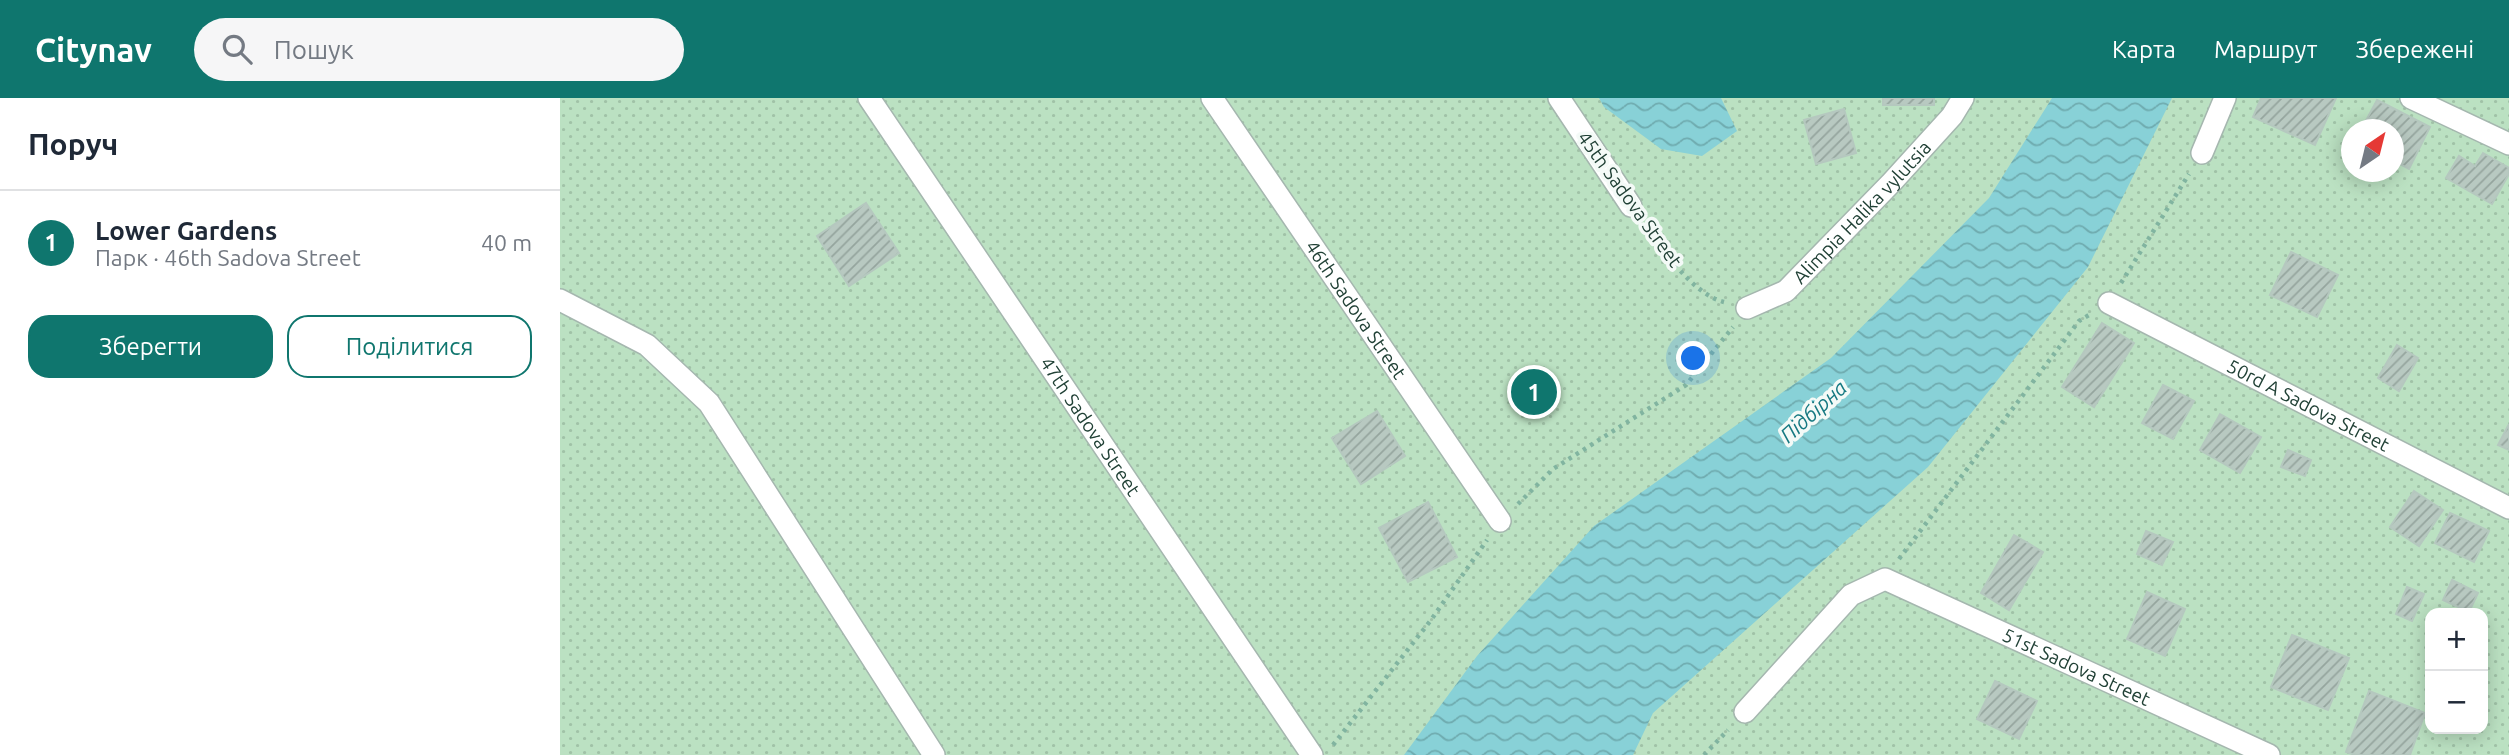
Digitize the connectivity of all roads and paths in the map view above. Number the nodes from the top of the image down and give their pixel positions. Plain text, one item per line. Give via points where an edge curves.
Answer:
1 (869, 98) edge
2 (1212, 98) edge
3 (1559, 98) edge
4 (1963, 98) edge
5 (2225, 98) edge
6 (2411, 98) edge
7 (2509, 144) edge
8 (2202, 153) joint
9 (1631, 206) joint
10 (560, 300) edge
11 (2109, 303) junction
12 (1747, 309) joint
13 (2509, 508) edge
14 (1500, 521) dead end
15 (1885, 579) junction
16 (1745, 712) joint
17 (934, 755) edge
18 (1312, 755) edge
19 (1704, 755) edge
20 (2269, 755) edge

1 - 18 street, 47th Sadova Street
2 - 14 street, 46th Sadova Street
3 - 9 street, 45th Sadova Street
4 - 12 street, Alimpia Halika vylutsia via 1892,182 1786,291
5 - 8 street
6 - 7 street
8 - 11 path
9 - 12 path, 45th Sadova Street via 1676,268 1714,300
10 - 17 street via 647,345 709,403
11 - 13 street, 50rd A Sadova Street
11 - 15 path via 2079,321
15 - 16 street via 1851,595
15 - 20 street, 51st Sadova Street
16 - 19 path

